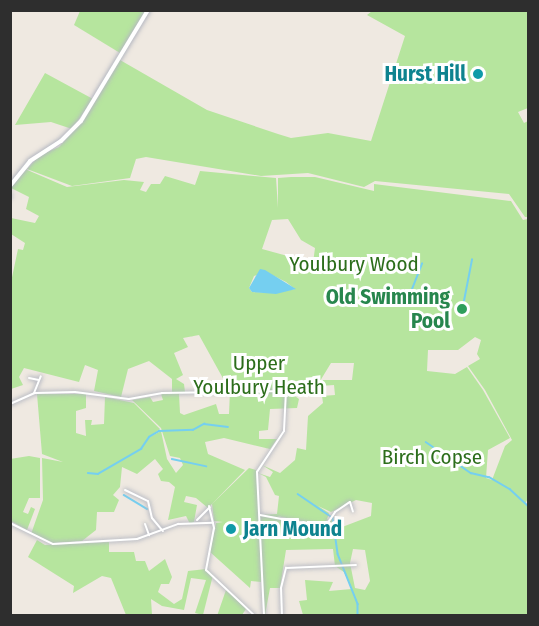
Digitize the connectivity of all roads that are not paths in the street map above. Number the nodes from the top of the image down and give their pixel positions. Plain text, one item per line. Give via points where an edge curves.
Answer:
1 (148, 10) edge
2 (10, 186) edge
3 (41, 376) dead end
4 (29, 378) dead end
5 (39, 380) junction
6 (34, 393) junction
7 (10, 404) edge
8 (125, 490) dead end
9 (353, 512) dead end
10 (260, 515) junction
11 (197, 521) junction
12 (10, 523) edge
13 (213, 523) junction
14 (145, 525) dead end
15 (163, 531) junction
16 (149, 535) junction
17 (356, 565) dead end
18 (255, 615) edge
19 (264, 615) edge
20 (282, 615) edge

1 - 2 main road via 81,121 61,141 30,161
3 - 5 street
4 - 5 street
5 - 6 street
6 - 7 street
6 - 10 street via 75,392 132,399 162,393 288,392 284,431 256,472
8 - 15 street via 149,502 152,518
9 - 10 street via 350,502 335,512 325,527
10 - 19 street
11 - 13 street
11 - 13 street via 210,507
11 - 15 street
12 - 16 street via 49,544
13 - 18 street via 206,570
14 - 16 street
15 - 16 street
17 - 20 street via 286,568 281,588

